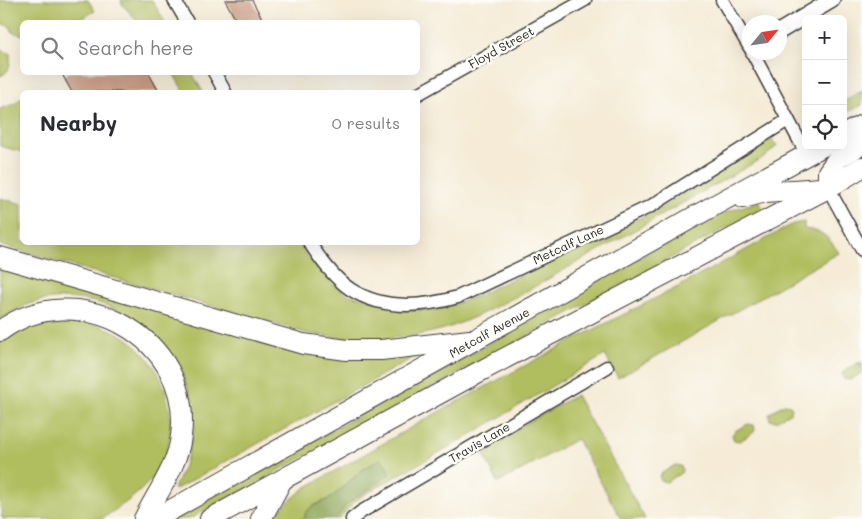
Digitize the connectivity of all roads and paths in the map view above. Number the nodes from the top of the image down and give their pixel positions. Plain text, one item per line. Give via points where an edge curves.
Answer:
1 (174, 0) edge
2 (584, 0) edge
3 (722, 0) edge
4 (832, 0) edge
5 (186, 20) edge
6 (787, 27) edge
7 (742, 34) edge
8 (756, 60) edge
9 (216, 75) edge
10 (223, 90) edge
11 (420, 93) edge
12 (788, 120) junction
13 (862, 125) edge
14 (847, 133) edge
15 (862, 144) edge
16 (816, 151) edge
17 (862, 168) edge
18 (828, 188) junction
19 (715, 205) junction
20 (311, 245) edge
21 (862, 250) edge
22 (0, 257) edge
23 (0, 331) edge
24 (477, 339) junction
25 (607, 367) dead end
26 (282, 480) junction
27 (144, 519) edge
28 (155, 519) edge
29 (210, 519) edge
30 (261, 519) edge
31 (352, 519) edge

1 - 5 street
2 - 11 street, Floyd Street
3 - 7 street
4 - 6 street
8 - 12 street
9 - 10 street
12 - 16 street
12 - 20 street, Metcalf Lane via 650,206 458,297 420,306 393,304 364,296 336,276
13 - 14 highway
15 - 18 highway via 838,158 828,172
16 - 19 highway, Metcalf Avenue
17 - 18 highway
18 - 19 highway via 765,192
18 - 21 street
18 - 26 highway via 467,378
19 - 24 highway, Metcalf Avenue
22 - 24 highway via 304,344 347,350 381,350
23 - 27 highway via 12,322 39,313 69,309 111,318 146,340 157,352 175,383 180,399 181,436 167,475
24 - 28 highway, Metcalf Avenue
25 - 31 street, Travis Lane
26 - 29 highway
26 - 30 highway

